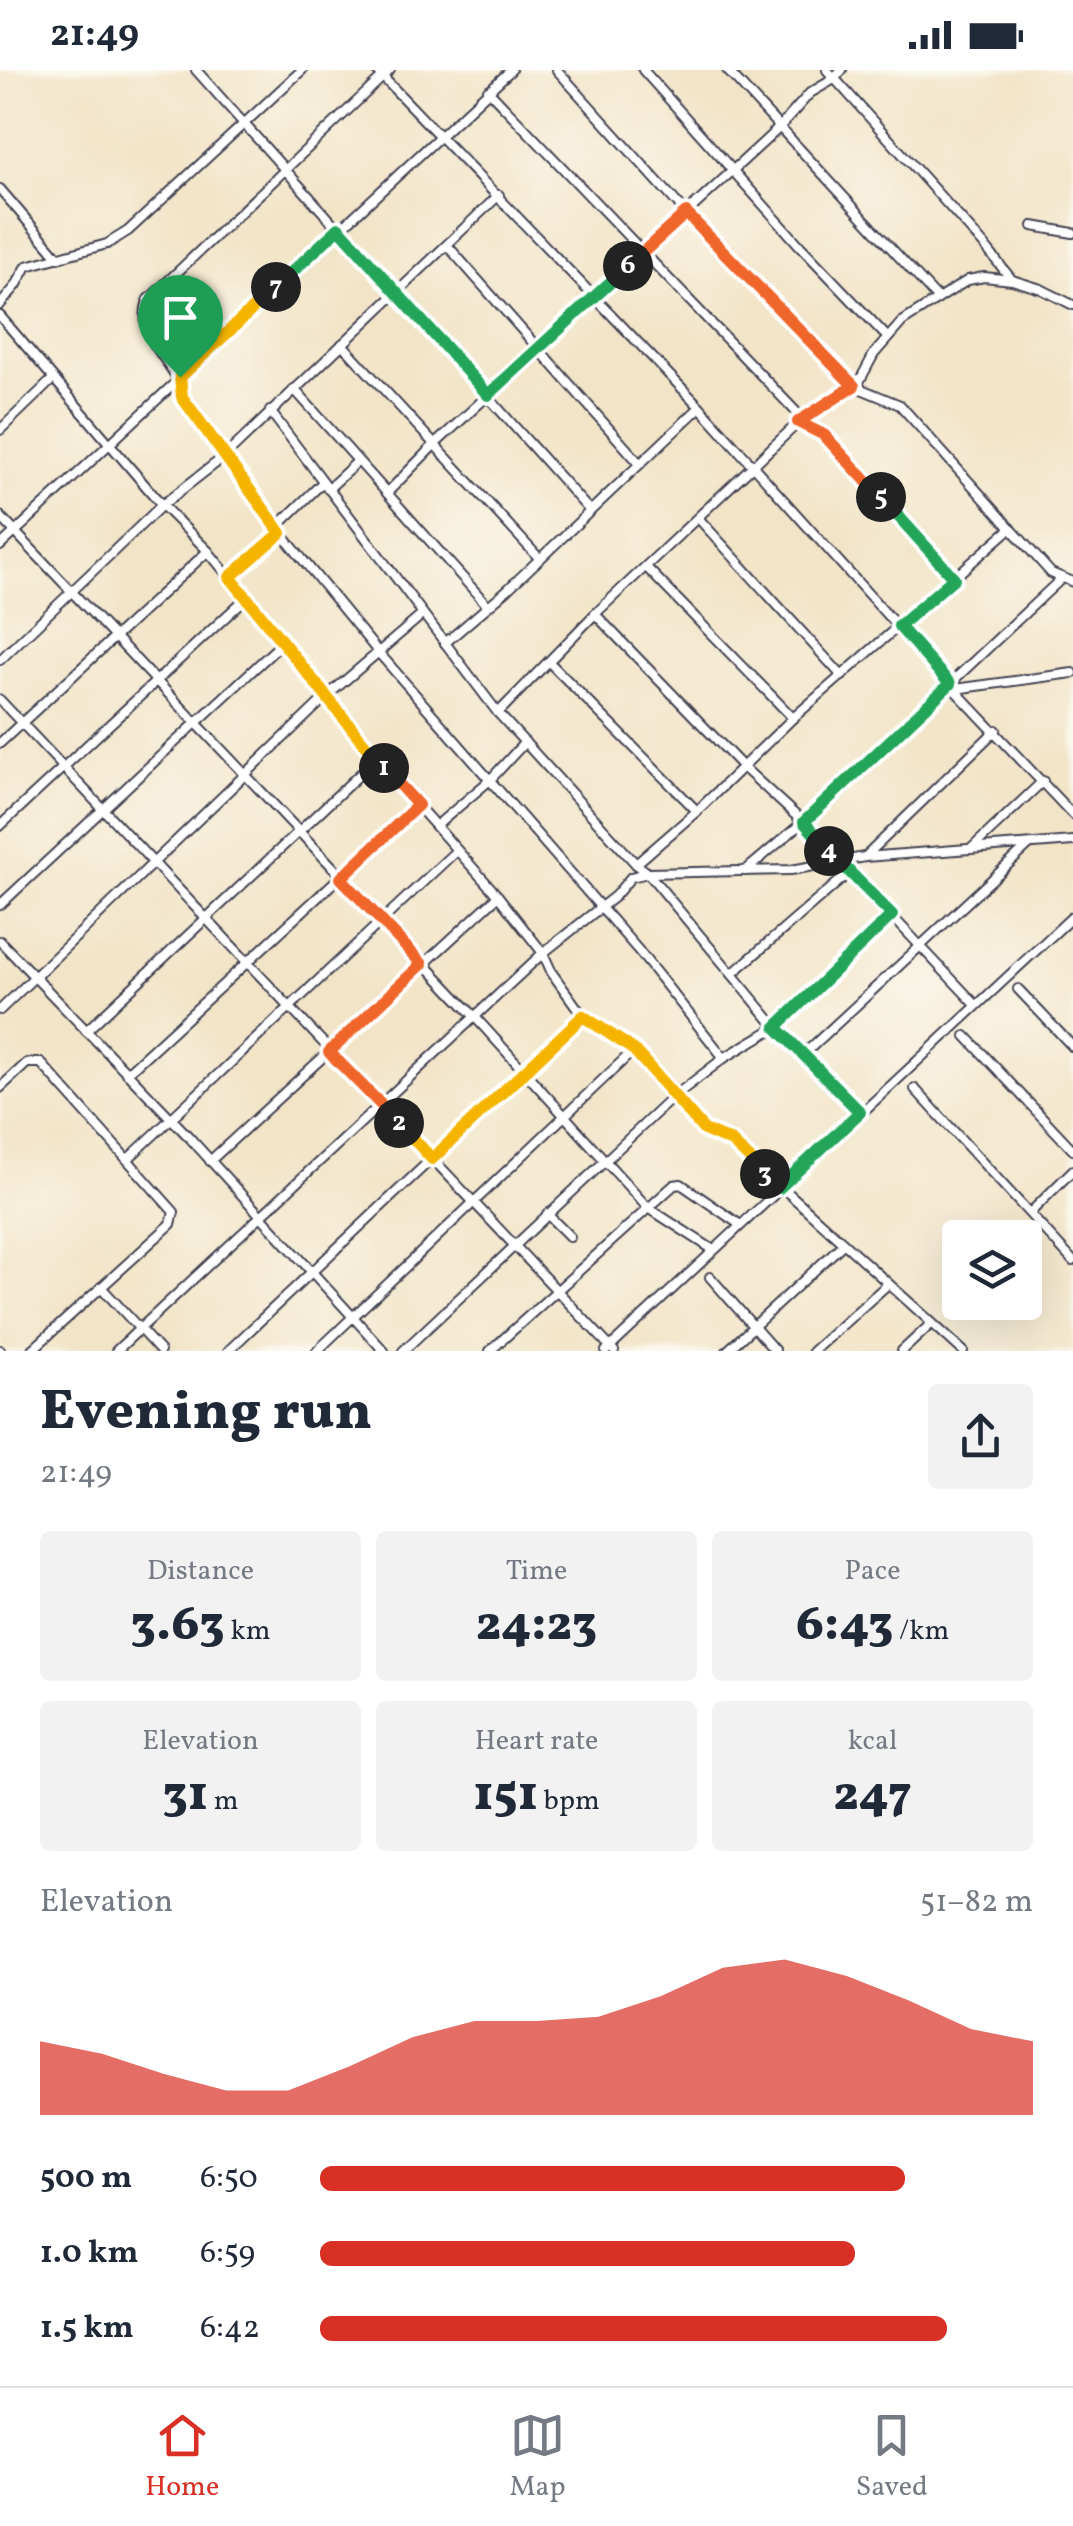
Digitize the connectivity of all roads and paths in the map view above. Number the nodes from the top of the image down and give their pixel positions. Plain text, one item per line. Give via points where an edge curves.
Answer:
1 (196, 70) edge
2 (215, 70) edge
3 (302, 70) edge
4 (511, 70) edge
5 (556, 70) edge
6 (643, 70) edge
7 (727, 70) edge
8 (826, 70) edge
9 (842, 70) edge
10 (383, 72) edge
11 (834, 79) junction
12 (204, 80) junction
13 (488, 90) junction
14 (245, 125) junction
15 (780, 127) junction
16 (439, 134) junction
17 (285, 170) junction
18 (734, 170) junction
19 (0, 189) edge
20 (499, 195) junction
21 (686, 213) junction
22 (1033, 226) dead end
23 (339, 228) junction
24 (1073, 233) edge
25 (447, 245) junction
26 (643, 252) junction
27 (59, 258) junction
28 (1012, 280) junction
29 (396, 294) junction
30 (592, 298) junction
31 (938, 300) junction
32 (0, 304) edge
33 (1073, 305) edge
34 (0, 316) edge
35 (888, 338) junction
36 (342, 344) junction
37 (539, 348) junction
38 (180, 377) junction
39 (53, 379) junction
40 (854, 386) junction
41 (294, 389) junction
42 (488, 395) junction
43 (700, 407) junction
44 (270, 410) junction
45 (800, 421) junction
46 (0, 430) edge
47 (109, 444) junction
48 (434, 445) junction
49 (225, 456) junction
50 (357, 462) junction
51 (640, 464) junction
52 (754, 465) junction
53 (326, 486) junction
54 (387, 493) junction
55 (162, 504) junction
56 (590, 511) junction
57 (0, 516) edge
58 (699, 519) junction
59 (1011, 528) junction
60 (279, 530) junction
61 (16, 532) junction
62 (0, 546) edge
63 (208, 551) junction
64 (540, 558) junction
65 (646, 567) junction
66 (230, 577) junction
67 (954, 578) junction
68 (1060, 578) junction
69 (1073, 582) edge
70 (72, 589) junction
71 (246, 597) junction
72 (488, 606) junction
73 (596, 614) junction
74 (422, 616) junction
75 (899, 626) junction
76 (116, 638) junction
77 (444, 642) junction
78 (282, 644) junction
79 (378, 652) junction
80 (0, 660) edge
81 (549, 662) junction
82 (1073, 672) edge
83 (842, 676) junction
84 (157, 679) junction
85 (953, 687) junction
86 (327, 696) junction
87 (0, 700) edge
88 (498, 713) junction
89 (793, 718) junction
90 (196, 723) junction
91 (21, 724) junction
92 (996, 730) junction
93 (524, 742) junction
94 (0, 743) edge
95 (376, 759) junction
96 (743, 767) junction
97 (62, 769) junction
98 (247, 774) junction
99 (490, 780) junction
100 (1042, 781) junction
101 (418, 805) junction
102 (101, 810) junction
103 (697, 811) junction
104 (1073, 815) edge
105 (804, 822) junction
106 (0, 826) edge
107 (436, 826) junction
108 (298, 831) junction
109 (1073, 841) edge
110 (1029, 845) junction
111 (971, 849) junction
112 (458, 850) junction
113 (865, 858) junction
114 (840, 862) junction
115 (636, 864) junction
116 (153, 865) junction
117 (850, 872) junction
118 (648, 873) junction
119 (743, 873) junction
120 (341, 878) junction
121 (498, 896) junction
122 (0, 905) edge
123 (600, 906) junction
124 (892, 915) junction
125 (1073, 916) edge
126 (204, 919) junction
127 (381, 919) junction
128 (0, 941) edge
129 (921, 946) junction
130 (544, 954) junction
131 (422, 964) junction
132 (247, 965) junction
133 (732, 974) junction
134 (36, 977) junction
135 (1018, 989) dead end
136 (976, 1005) junction
137 (287, 1007) junction
138 (0, 1010) edge
139 (583, 1016) junction
140 (475, 1017) junction
141 (776, 1027) junction
142 (86, 1031) junction
143 (966, 1036) dead end
144 (1073, 1047) edge
145 (634, 1050) junction
146 (329, 1052) junction
147 (804, 1054) junction
148 (724, 1058) junction
149 (524, 1072) junction
150 (126, 1073) junction
151 (0, 1088) edge
152 (916, 1089) dead end
153 (672, 1098) junction
154 (380, 1104) junction
155 (860, 1112) junction
156 (566, 1116) junction
157 (170, 1118) junction
158 (1073, 1150) edge
159 (128, 1159) junction
160 (432, 1159) junction
161 (210, 1161) junction
162 (603, 1161) junction
163 (1073, 1170) edge
164 (779, 1188) junction
165 (476, 1202) junction
166 (647, 1207) junction
167 (1030, 1213) junction
168 (547, 1214) junction
169 (261, 1218) junction
170 (739, 1224) junction
171 (570, 1237) dead end
172 (843, 1244) junction
173 (514, 1246) junction
174 (712, 1249) junction
175 (1073, 1261) edge
176 (311, 1273) junction
177 (710, 1277) dead end
178 (888, 1284) junction
179 (101, 1287) junction
180 (558, 1289) junction
181 (352, 1318) junction
182 (932, 1323) junction
183 (753, 1327) junction
184 (140, 1328) junction
185 (610, 1350) edge
186 (32, 1351) edge
187 (116, 1351) edge
188 (160, 1351) edge
189 (228, 1351) edge
190 (317, 1351) edge
191 (384, 1351) edge
192 (403, 1351) edge
193 (490, 1351) edge
194 (728, 1351) edge
195 (775, 1351) edge
196 (814, 1351) edge
197 (902, 1351) edge
198 (963, 1351) edge

1 - 12 street
2 - 12 street
3 - 14 street
4 - 13 street
5 - 21 street
6 - 18 street
7 - 15 street
8 - 11 street
9 - 11 street
10 - 16 street
10 - 17 street
11 - 15 street via 810,92
11 - 28 street
12 - 14 street
13 - 16 street
13 - 26 street
14 - 17 street
14 - 27 street via 128,231
15 - 18 street
15 - 31 street
16 - 20 street
16 - 23 street
17 - 23 street
17 - 38 street via 145,304 149,340
18 - 21 street
18 - 35 street
19 - 27 street
20 - 25 street
20 - 30 street
21 - 26 street
21 - 40 street
22 - 24 street
23 - 29 street
23 - 38 street
25 - 29 street
25 - 37 street
26 - 30 street
26 - 45 street
27 - 32 street via 27,266
28 - 31 street via 973,278
28 - 33 street
29 - 36 street
29 - 42 street
30 - 37 street
30 - 43 street
31 - 35 street
34 - 39 street
35 - 40 street
36 - 41 street
36 - 48 street
37 - 42 street
37 - 51 street
38 - 47 street
38 - 49 street via 182,397
39 - 46 street
39 - 47 street
40 - 45 street
40 - 59 street via 900,405
41 - 44 street
41 - 50 street
42 - 48 street
42 - 56 street
43 - 51 street
43 - 52 street
44 - 49 street
44 - 53 street
45 - 52 street
45 - 67 street via 824,435
47 - 55 street
47 - 61 street
48 - 54 street
48 - 64 street
49 - 55 street
49 - 60 street
50 - 53 street
50 - 54 street
51 - 56 street
52 - 58 street
52 - 75 street
53 - 60 street
53 - 74 street
54 - 72 street
55 - 63 street
55 - 70 street
56 - 64 street
57 - 61 street
58 - 65 street
58 - 83 street
59 - 67 street
59 - 68 street
60 - 66 street
60 - 79 street
61 - 62 street
61 - 70 street
63 - 66 street
63 - 76 street
64 - 72 street
65 - 73 street
65 - 89 street
66 - 71 street
67 - 75 street
68 - 69 street
68 - 85 street
70 - 76 street
70 - 80 street
71 - 78 street
71 - 84 street
72 - 77 street
73 - 81 street
73 - 96 street
74 - 77 street
74 - 79 street
75 - 83 street
75 - 85 street
76 - 84 street
76 - 91 street
77 - 88 street
78 - 86 street
78 - 90 street
79 - 86 street
79 - 99 street
81 - 88 street
81 - 103 street
82 - 85 street
83 - 89 street
84 - 90 street
84 - 97 street
85 - 92 street
85 - 105 street
86 - 95 street
86 - 98 street
87 - 91 street
88 - 93 street
89 - 96 street
90 - 98 street
90 - 102 street
91 - 94 street
91 - 97 street
92 - 100 street
92 - 113 street
93 - 99 street
93 - 115 street
95 - 101 street
95 - 108 street
96 - 103 street
96 - 105 street
97 - 102 street
97 - 106 street
98 - 108 street
98 - 116 street
99 - 107 street
99 - 123 street
100 - 104 street
100 - 111 street
101 - 107 street
101 - 120 street
102 - 116 street
102 - 122 street
103 - 115 street
105 - 114 street
105 - 119 street
107 - 112 street
108 - 120 street
108 - 126 street
109 - 110 street
110 - 111 street
110 - 129 street
111 - 113 street
112 - 121 street
112 - 127 street
113 - 114 street
114 - 117 street
114 - 119 street
115 - 118 street
116 - 126 street
116 - 134 street
117 - 124 street
117 - 133 street
118 - 119 street
118 - 123 street via 631,877
118 - 133 street
120 - 127 street
120 - 132 street
121 - 130 street
121 - 131 street
123 - 130 street
123 - 148 street
124 - 129 street
124 - 141 street
125 - 136 street
126 - 132 street
126 - 142 street
127 - 131 street
127 - 137 street
128 - 134 street
129 - 136 street
129 - 147 street
130 - 139 street
130 - 140 street
131 - 140 street
131 - 146 street
132 - 137 street
132 - 150 street
133 - 141 street
134 - 138 street
134 - 142 street
135 - 144 street
136 - 155 street
137 - 146 street
137 - 157 street
139 - 145 street
139 - 149 street
140 - 149 street
140 - 154 street
141 - 147 street
141 - 148 street
142 - 150 street
143 - 158 street
145 - 153 street
145 - 156 street
146 - 154 street
146 - 161 street
147 - 155 street
148 - 153 street
149 - 156 street
149 - 160 street
150 - 157 street
151 - 159 street via 27,1064 41,1064
152 - 167 street
153 - 162 street
153 - 164 street
154 - 160 street
154 - 169 street
155 - 164 street
156 - 162 street
156 - 165 street
157 - 159 street
157 - 161 street
159 - 179 street via 174,1218
160 - 165 street
160 - 176 street
161 - 169 street
162 - 166 street
162 - 168 street
163 - 167 street
164 - 170 street
164 - 172 street
165 - 173 street
165 - 181 street
166 - 170 street via 680,1184
166 - 174 street
166 - 180 street
167 - 175 street
168 - 171 street
168 - 173 street
169 - 176 street
169 - 184 street
170 - 174 street
172 - 178 street
172 - 183 street
173 - 180 street
173 - 192 street
174 - 185 street
176 - 181 street
176 - 189 street
177 - 183 street
178 - 182 street
178 - 196 street
179 - 184 street
179 - 186 street
180 - 185 street
180 - 193 street
181 - 190 street
181 - 191 street
182 - 197 street
182 - 198 street
183 - 194 street
183 - 195 street
184 - 187 street
184 - 188 street

